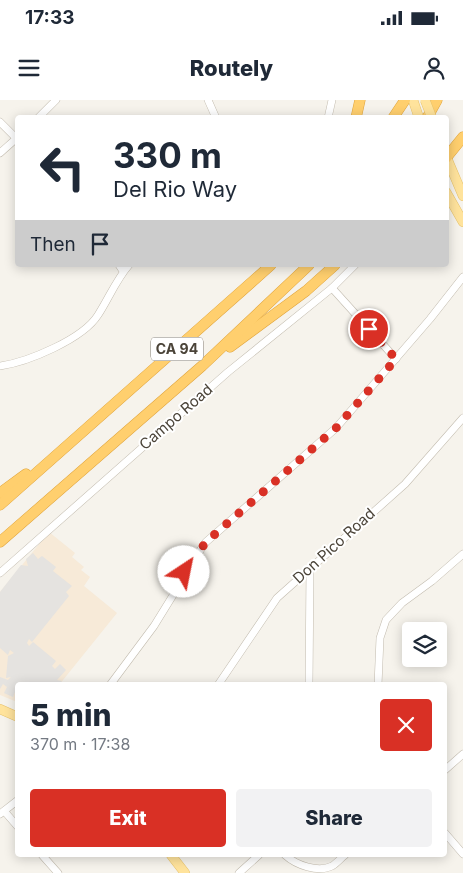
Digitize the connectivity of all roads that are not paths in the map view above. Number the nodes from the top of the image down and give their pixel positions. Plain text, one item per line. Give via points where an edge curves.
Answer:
1 (56, 100) edge
2 (208, 100) edge
3 (332, 100) edge
4 (360, 100) edge
5 (405, 100) edge
6 (413, 100) edge
7 (425, 100) edge
8 (437, 100) edge
9 (41, 115) edge
10 (215, 115) edge
11 (329, 115) edge
12 (357, 115) edge
13 (395, 115) edge
14 (419, 115) edge
15 (429, 115) edge
16 (431, 115) edge
17 (0, 122) edge
18 (15, 136) edge
19 (463, 137) edge
20 (15, 138) edge
21 (0, 153) edge
22 (449, 153) edge
23 (449, 164) edge
24 (463, 196) edge
25 (449, 197) edge
26 (463, 222) edge
27 (269, 267) edge
28 (307, 267) edge
29 (333, 267) edge
30 (354, 267) edge
31 (121, 268) edge
32 (463, 277) edge
33 (332, 288) junction
34 (396, 359) junction
35 (0, 366) edge
36 (202, 366) junction
37 (463, 418) edge
38 (84, 432) junction
39 (76, 476) junction
40 (0, 493) edge
41 (0, 505) edge
42 (0, 542) edge
43 (0, 547) edge
44 (463, 554) edge
45 (310, 568) junction
46 (0, 573) edge
47 (112, 682) edge
48 (220, 682) edge
49 (309, 682) edge
50 (378, 682) edge
51 (0, 708) edge
52 (15, 716) edge
53 (463, 754) edge
54 (447, 768) edge
55 (15, 802) edge
56 (2, 813) edge
57 (15, 824) edge
58 (447, 836) edge
59 (463, 854) edge
60 (44, 857) edge
61 (173, 857) edge
62 (257, 857) edge
63 (288, 857) edge
64 (342, 857) edge
65 (58, 873) edge
66 (185, 873) edge
67 (239, 873) edge

1 - 9 street
2 - 10 street
3 - 11 street
4 - 12 highway
5 - 13 highway
6 - 14 main road
7 - 16 main road, bridge
8 - 15 highway
17 - 18 street
19 - 22 highway
20 - 21 street
23 - 24 main road
25 - 26 main road
27 - 38 highway, CA 94
28 - 36 highway, CA 94
29 - 36 highway via 285,307
30 - 33 street, Campo Road
31 - 35 street via 98,316 83,331 61,344
32 - 34 street
33 - 34 street
33 - 46 street, Campo Road via 228,372
34 - 47 street via 336,428 206,542 184,572 176,592 154,626
36 - 39 highway, CA 94
37 - 45 street, Don Pico Road via 405,484
38 - 40 highway
38 - 41 highway, CA 94
39 - 42 highway, CA 94
39 - 43 highway
44 - 50 street via 386,620 380,638
45 - 48 street, Don Pico Road via 277,598
45 - 49 street
51 - 52 main road
53 - 54 street
55 - 56 street
56 - 57 street
58 - 59 street
60 - 65 street
61 - 66 main road
62 - 67 street
63 - 64 street via 299,864 318,868 331,866

